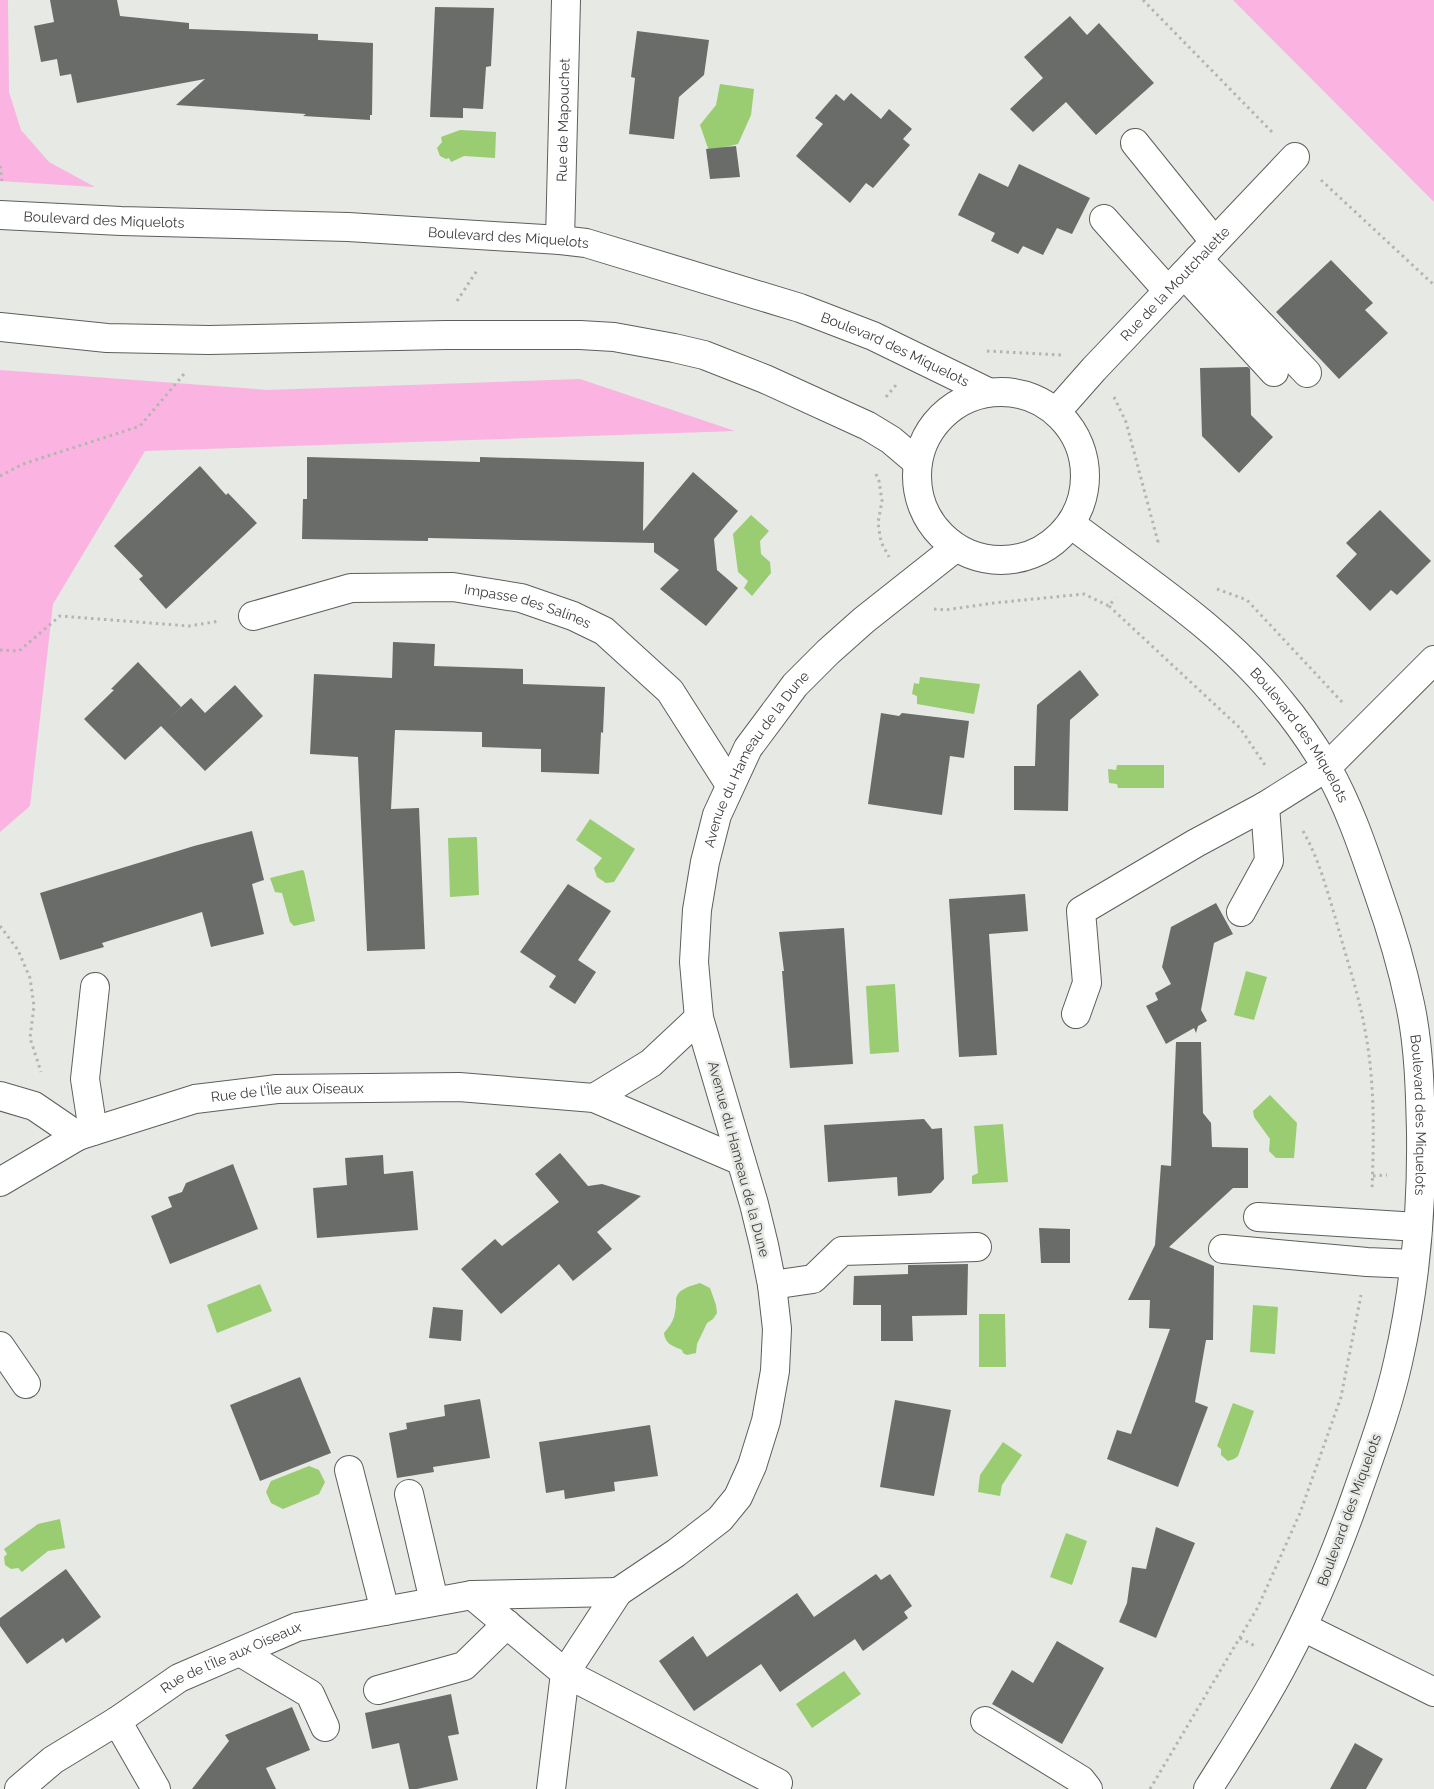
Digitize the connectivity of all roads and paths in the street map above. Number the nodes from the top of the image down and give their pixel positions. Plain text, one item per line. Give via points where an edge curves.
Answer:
1 (566, 0) edge
2 (1135, 143) dead end
3 (1295, 157) dead end
4 (0, 215) edge
5 (1104, 219) dead end
6 (486, 235) junction
7 (560, 240) junction
8 (1191, 266) junction
9 (0, 327) edge
10 (446, 335) junction
11 (209, 340) junction
12 (916, 357) junction
13 (1274, 372) dead end
14 (1307, 373) dead end
15 (988, 392) junction
16 (1056, 412) junction
17 (868, 426) junction
18 (917, 462) junction
19 (0, 476) edge
20 (1071, 524) junction
21 (954, 548) junction
22 (253, 616) joint
23 (0, 650) edge
24 (1434, 660) edge
25 (1327, 767) junction
26 (730, 785) junction
27 (1265, 806) junction
28 (1241, 912) dead end
29 (0, 926) edge
30 (95, 987) dead end
31 (1076, 1014) dead end
32 (699, 1018) junction
33 (1427, 1092) edge
34 (0, 1096) edge
35 (594, 1098) junction
36 (52, 1119) junction
37 (85, 1133) junction
38 (741, 1161) junction
39 (0, 1182) edge
40 (1258, 1217) dead end
41 (1418, 1227) junction
42 (977, 1247) dead end
43 (1223, 1250) dead end
44 (1414, 1264) junction
45 (772, 1286) junction
46 (0, 1346) edge
47 (26, 1384) dead end
48 (349, 1470) dead end
49 (409, 1494) dead end
50 (618, 1592) junction
51 (472, 1595) junction
52 (434, 1601) junction
53 (385, 1611) junction
54 (507, 1624) junction
55 (1303, 1627) junction
56 (240, 1652) junction
57 (566, 1673) junction
58 (378, 1690) dead end
59 (1434, 1692) edge
60 (117, 1721) junction
61 (984, 1721) dead end
62 (325, 1726) dead end
63 (778, 1783) dead end
64 (20, 1789) edge
65 (156, 1789) edge
66 (552, 1789) edge
67 (1088, 1789) edge
68 (1208, 1789) edge

1 - 7 street, Rue de Mapouchet
2 - 8 street
3 - 8 street, Rue de la Moutchalette
4 - 6 street, Boulevard des Miquelots
5 - 8 street
6 - 7 street, Boulevard des Miquelots
6 - 10 path via 483,260 459,296 448,320
7 - 12 street, Boulevard des Miquelots via 586,243 800,308 873,336
8 - 13 street
8 - 14 street
8 - 16 street, Rue de la Moutchalette
9 - 11 street via 107,338
10 - 11 street
10 - 17 street via 580,335 614,337 674,348 704,355 765,379
11 - 19 path via 140,426 23,464
12 - 15 street, Boulevard des Miquelots
12 - 17 path
15 - 16 street via 1012,392 1036,398
15 - 18 street via 963,400 941,416 926,437
16 - 20 street via 1072,431 1082,453 1085,478 1082,502
17 - 18 street
18 - 21 street via 917,487 923,511 936,531
20 - 21 street via 1053,543 1030,556 1004,561 978,558
20 - 25 street, Boulevard des Miquelots via 1231,647 1279,699
21 - 26 street, Avenue du Hameau de la Dune via 864,620 795,685 748,748
22 - 23 path via 189,626 60,616 19,651
22 - 26 street, Impasse des Salines via 351,588 453,587 521,598 572,616 604,631 670,691
24 - 25 street
25 - 27 street
25 - 33 street, Boulevard des Miquelots via 1360,840 1393,939
26 - 32 street, Avenue du Hameau de la Dune via 717,815 697,910 694,962
27 - 28 street via 1269,862
27 - 31 street via 1082,911 1087,983
29 - 36 path via 18,950 30,978 34,1006 30,1038
30 - 37 street via 85,1079
32 - 35 street via 651,1063
32 - 38 street, Avenue du Hameau de la Dune
33 - 41 street, Boulevard des Miquelots
34 - 36 street via 34,1106
35 - 37 street, Rue de l'Île aux Oiseaux via 459,1087 277,1089 195,1099
35 - 38 street, Rue de l'Île aux Oiseaux
36 - 37 street
37 - 39 street, Rue de l'Île aux Oiseaux
38 - 45 street, Avenue du Hameau de la Dune
40 - 41 street
41 - 44 street, Boulevard des Miquelots
42 - 45 street via 842,1251 813,1279
43 - 44 street
44 - 55 street, Boulevard des Miquelots via 1408,1313 1383,1420 1341,1540
45 - 50 street, Avenue du Hameau de la Dune via 777,1329 775,1371 766,1421 738,1498 720,1519
46 - 47 street
48 - 53 street
49 - 52 street
50 - 51 street, Rue de l'Île aux Oiseaux
50 - 57 street, Avenue du Hameau de la Dune
51 - 52 street, Rue de l'Île aux Oiseaux
51 - 54 street
52 - 53 street, Rue de l'Île aux Oiseaux
53 - 56 street, Rue de l'Île aux Oiseaux via 297,1626
54 - 57 street
54 - 58 street via 464,1666
55 - 59 street
55 - 68 street, Boulevard des Miquelots via 1250,1724
56 - 60 street, Rue de l'Île aux Oiseaux via 179,1678
56 - 62 street via 310,1694
57 - 63 street
57 - 66 street, Avenue du Hameau de la Dune
60 - 64 street, Rue de l'Île aux Oiseaux via 53,1760
60 - 65 street
61 - 67 street via 1081,1780

